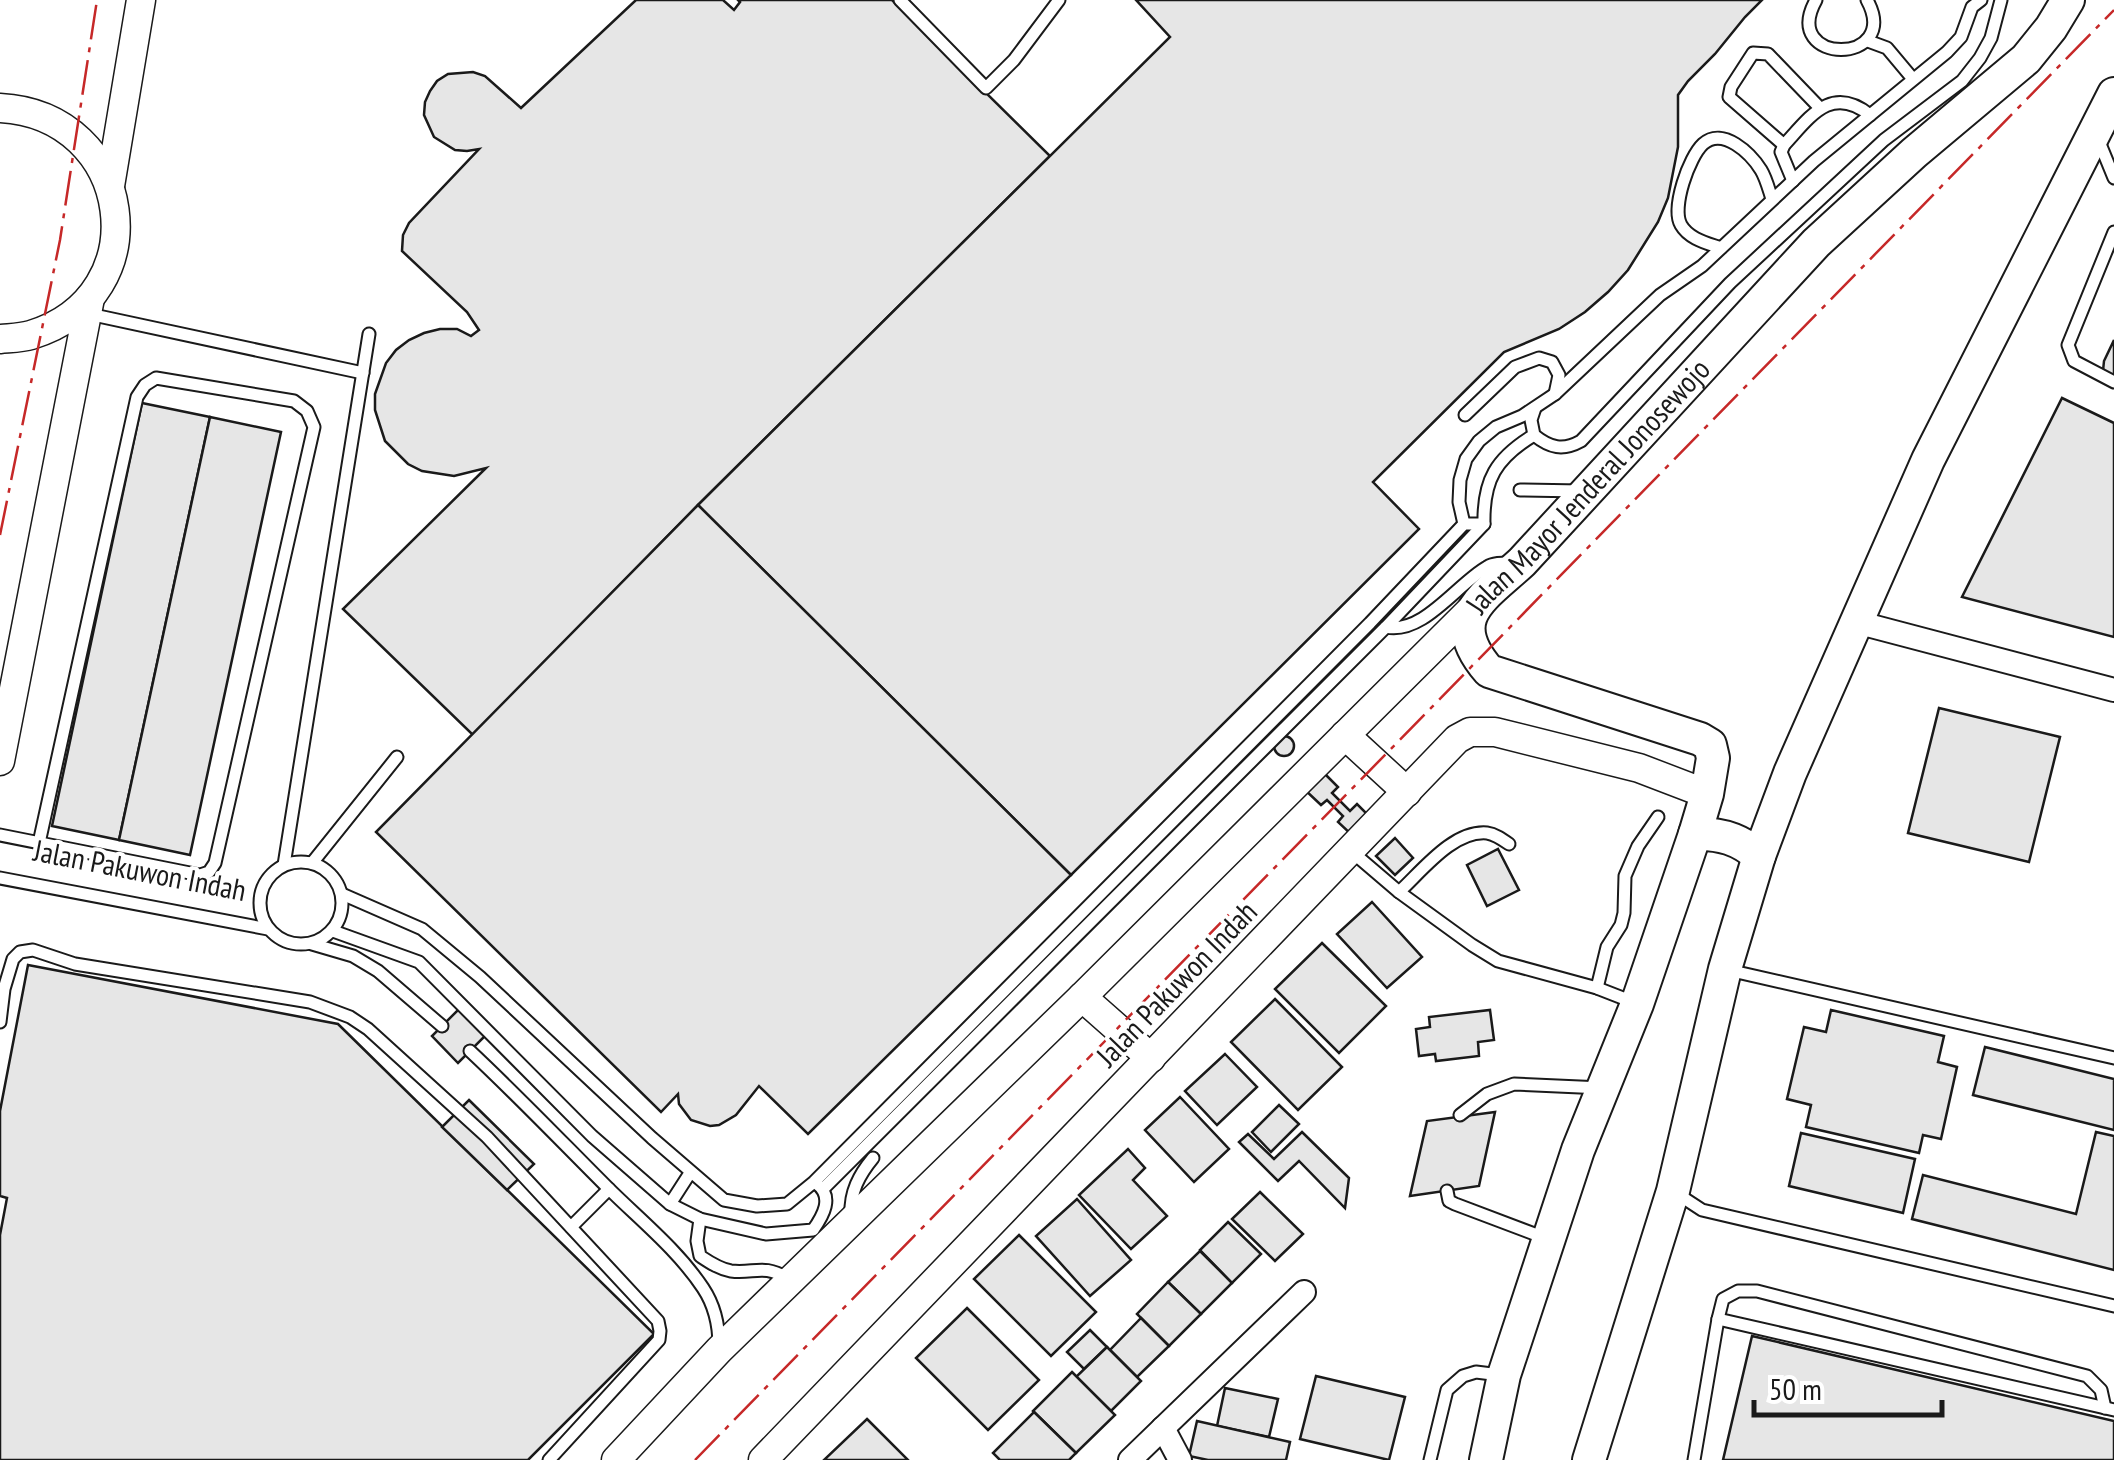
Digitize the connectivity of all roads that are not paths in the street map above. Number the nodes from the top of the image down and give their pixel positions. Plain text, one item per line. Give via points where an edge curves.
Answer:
1 (142, 0) edge
2 (900, 0) edge
3 (1059, 0) edge
4 (1816, 0) edge
5 (1866, 0) edge
6 (2001, 0) edge
7 (2068, 0) edge
8 (1974, 2) edge
9 (1868, 41) junction
10 (1913, 79) junction
11 (2114, 94) edge
12 (0, 108) edge
13 (1819, 108) junction
14 (1870, 115) junction
15 (2094, 130) junction
16 (1784, 144) junction
17 (2114, 178) edge
18 (1793, 181) junction
19 (110, 186) junction
20 (1772, 199) junction
21 (2114, 232) edge
22 (1721, 248) junction
23 (88, 306) junction
24 (369, 334) dead end
25 (0, 339) edge
26 (363, 373) junction
27 (2114, 382) edge
28 (1555, 394) junction
29 (1535, 408) junction
30 (1464, 415) dead end
31 (1496, 426) junction
32 (1534, 434) junction
33 (1513, 447) junction
34 (1520, 490) dead end
35 (1587, 491) junction
36 (1464, 524) junction
37 (1484, 524) junction
38 (1522, 562) junction
39 (1472, 609) junction
40 (1856, 622) junction
41 (1386, 626) junction
42 (2114, 690) edge
43 (1345, 735) junction
44 (397, 756) dead end
45 (0, 761) edge
46 (1407, 792) junction
47 (1706, 794) junction
48 (1658, 817) dead end
49 (1694, 834) junction
50 (0, 836) edge
51 (39, 843) junction
52 (1509, 844) dead end
53 (1351, 851) junction
54 (1758, 856) junction
55 (312, 863) junction
56 (284, 865) junction
57 (0, 878) edge
58 (1399, 892) junction
59 (342, 894) junction
60 (268, 928) junction
61 (333, 931) junction
62 (312, 944) junction
63 (1724, 969) junction
64 (1597, 988) junction
65 (1082, 996) junction
66 (1637, 1004) junction
67 (0, 1022) edge
68 (442, 1026) dead end
69 (470, 1051) dead end
70 (1151, 1058) junction
71 (2114, 1058) edge
72 (1604, 1088) junction
73 (1460, 1115) dead end
74 (873, 1158) dead end
75 (690, 1173) junction
76 (818, 1185) junction
77 (609, 1190) junction
78 (1447, 1191) dead end
79 (1672, 1191) junction
80 (670, 1204) junction
81 (700, 1220) junction
82 (851, 1224) junction
83 (572, 1227) junction
84 (1548, 1240) junction
85 (792, 1281) junction
86 (1304, 1292) dead end
87 (2114, 1306) edge
88 (1718, 1318) junction
89 (720, 1350) junction
90 (1504, 1375) junction
91 (2109, 1409) edge
92 (1163, 1428) junction
93 (549, 1460) edge
94 (616, 1460) edge
95 (763, 1460) edge
96 (1130, 1460) edge
97 (1180, 1460) edge
98 (1430, 1460) edge
99 (1486, 1460) edge
100 (1589, 1460) edge
101 (1694, 1460) edge

1 - 19 street
2 - 3 lane via 986,88
4 - 9 lane via 1807,22 1818,42 1843,50
5 - 9 lane via 1872,18
6 - 32 lane via 1991,38 1962,81 1884,140 1730,283 1582,441 1554,448
7 - 35 main road, Jalan Mayor Jenderal Jonosewojo via 2026,59 1816,243
8 - 10 lane via 1961,37
9 - 10 lane via 1887,48
10 - 14 lane
11 - 15 main road
12 - 19 street via 38,114 69,131 94,156
13 - 14 lane via 1846,103
13 - 16 lane
13 - 16 lane via 1768,54 1753,53 1729,98
14 - 18 lane
15 - 17 lane
15 - 40 main road via 1928,460
16 - 18 lane
18 - 20 lane
19 - 23 street via 114,244
20 - 22 lane
20 - 22 lane via 1760,169 1736,144 1703,144 1679,198 1680,224 1692,238
21 - 27 lane via 2068,345 2074,361
22 - 28 lane
23 - 25 street via 28,336
23 - 26 lane
23 - 45 street
24 - 26 lane
26 - 56 lane
28 - 29 lane
28 - 30 lane via 1552,362 1538,358 1515,367
29 - 31 lane
29 - 32 lane
31 - 33 lane
31 - 36 lane via 1466,459 1459,502
32 - 33 lane
33 - 37 lane via 1488,482
34 - 35 lane
35 - 38 main road, Jalan Mayor Jenderal Jonosewojo
36 - 37 lane
36 - 76 lane
37 - 41 lane
38 - 39 main road, Jalan Mayor Jenderal Jonosewojo
38 - 41 lane via 1490,564 1418,622
39 - 43 street, Jalan Pakuwon Indah
39 - 47 main road, Jalan Mayor Jenderal Jonosewojo via 1468,635 1489,671 1710,745
40 - 42 street
40 - 54 main road
41 - 76 lane
43 - 46 street
43 - 65 street, Jalan Pakuwon Indah
44 - 55 lane
46 - 47 street, Jalan Pakuwon Indah via 1457,740 1470,732 1495,732 1639,768
46 - 53 street, Jalan Pakuwon Indah
47 - 49 main road, Jalan Mayor Jenderal Jonosewojo
48 - 64 lane via 1625,876 1621,925 1607,946
49 - 54 main road via 1723,835
49 - 66 main road, Jalan Mayor Jenderal Jonosewojo
50 - 51 lane
51 - 51 lane via 137,396 156,378 294,401 314,426 215,863 200,875
52 - 58 lane via 1491,833 1454,840
53 - 58 lane
53 - 70 street, Jalan Pakuwon Indah
54 - 63 main road
55 - 56 lane
55 - 59 lane via 336,880
56 - 60 lane via 260,897
57 - 60 lane, Jalan Pakuwon Indah
58 - 64 lane via 1498,961
59 - 61 lane
59 - 75 lane via 422,929
60 - 62 lane via 280,940
61 - 62 lane
61 - 80 lane via 419,962 592,1136
62 - 68 lane via 378,971
63 - 71 lane
63 - 79 main road
64 - 66 lane
65 - 70 street
65 - 82 street, Jalan Pakuwon Indah
66 - 72 main road, Jalan Mayor Jenderal Jonosewojo
67 - 83 lane via 13,959 33,950 75,964 310,1002 368,1028
69 - 77 lane
70 - 95 street, Jalan Pakuwon Indah
72 - 73 lane via 1514,1084 1486,1094
72 - 84 main road, Jalan Mayor Jenderal Jonosewojo
74 - 82 lane via 854,1189
75 - 76 lane via 724,1200 757,1206 787,1204
75 - 80 lane
76 - 81 lane via 827,1200 813,1230 766,1234
77 - 83 lane
77 - 89 lane via 702,1286 714,1307
78 - 84 lane via 1455,1204
79 - 87 lane via 1702,1210
79 - 100 main road
80 - 81 lane
81 - 85 lane via 700,1256 732,1271 760,1268
82 - 85 street, Jalan Pakuwon Indah
83 - 93 lane via 660,1331 659,1340
84 - 90 main road, Jalan Mayor Jenderal Jonosewojo
85 - 89 street, Jalan Pakuwon Indah
86 - 92 street
88 - 91 lane
88 - 91 lane via 1723,1298 1757,1292 2087,1376
88 - 101 lane
89 - 94 street, Jalan Pakuwon Indah
90 - 98 lane via 1476,1372 1447,1390
90 - 99 main road, Jalan Mayor Jenderal Jonosewojo
92 - 96 street
92 - 97 street

